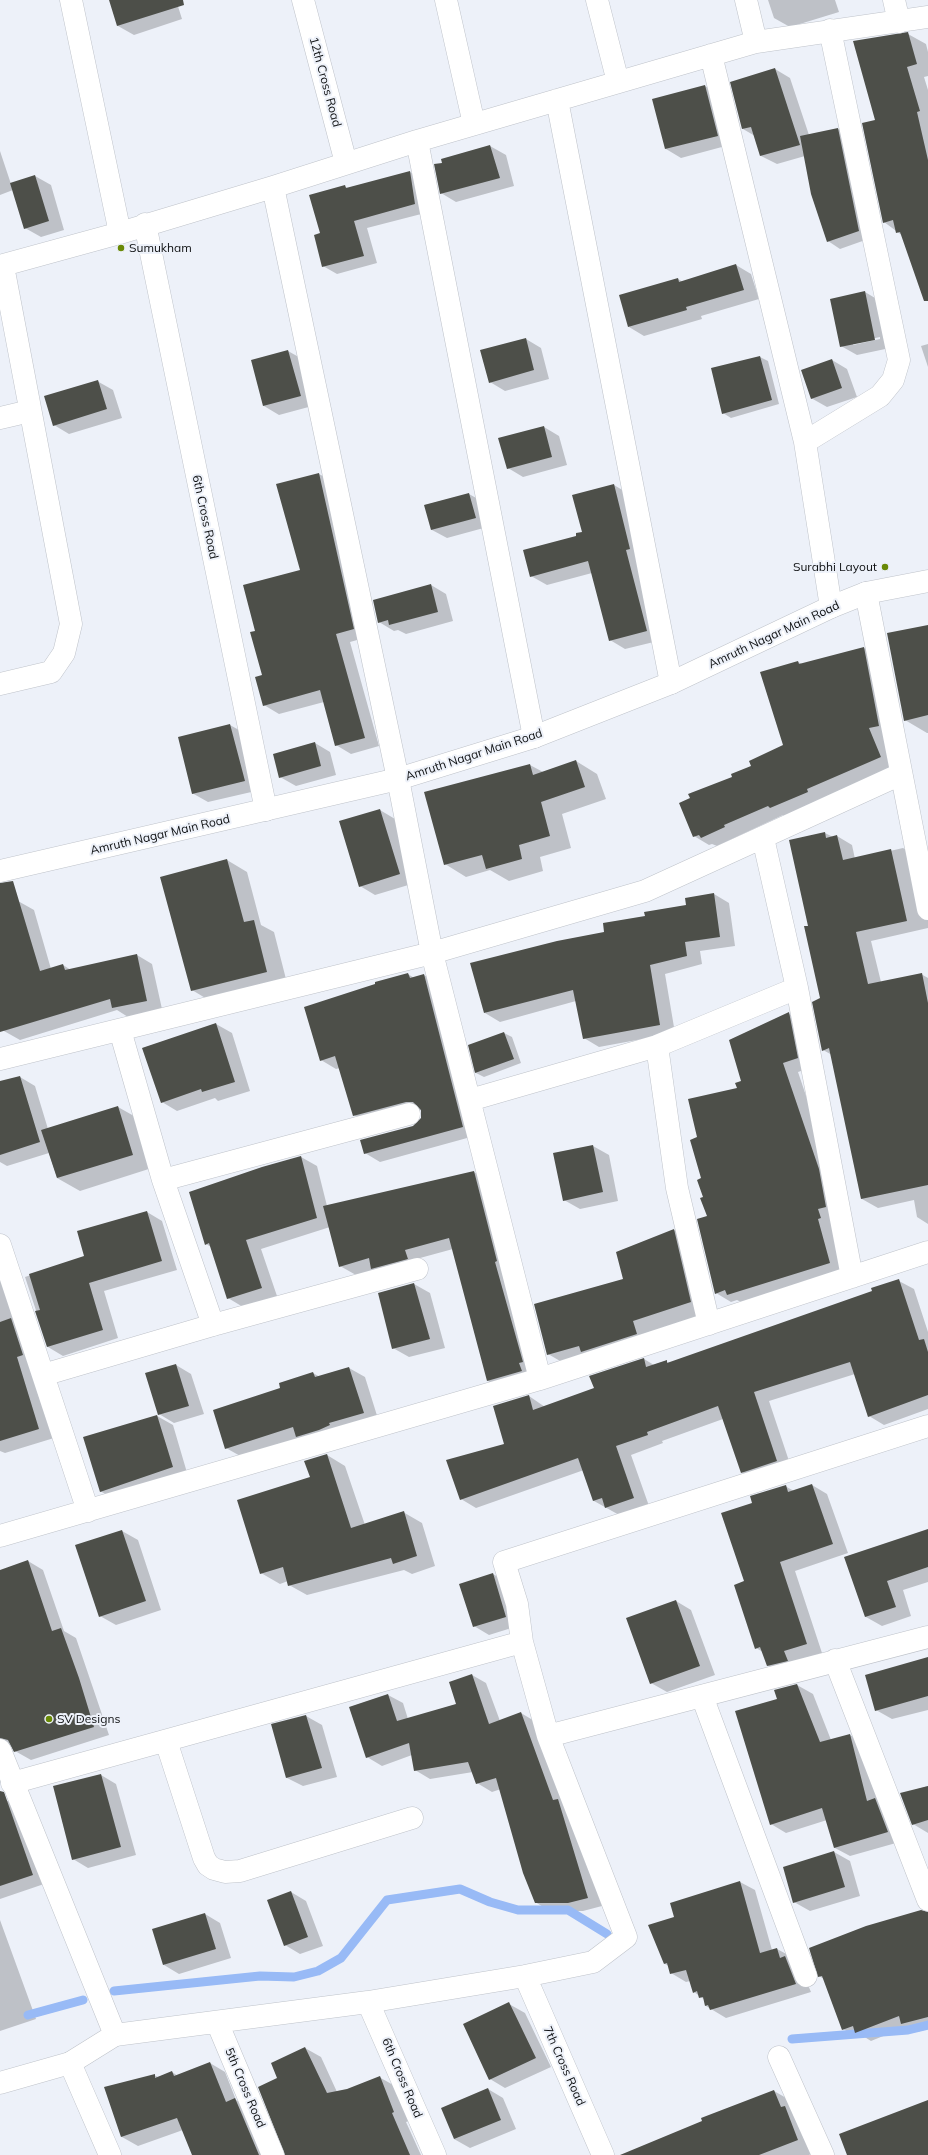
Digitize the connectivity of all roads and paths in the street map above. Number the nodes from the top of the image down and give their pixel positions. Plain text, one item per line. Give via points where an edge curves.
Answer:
1 (71, 0) edge
2 (303, 0) edge
3 (446, 0) edge
4 (598, 0) edge
5 (746, 0) edge
6 (894, 0) edge
7 (928, 17) edge
8 (899, 22) junction
9 (830, 30) junction
10 (756, 42) junction
11 (711, 55) junction
12 (618, 82) junction
13 (557, 100) junction
14 (474, 124) junction
15 (417, 141) junction
16 (346, 163) junction
17 (273, 187) junction
18 (145, 224) junction
19 (120, 233) junction
20 (1, 266) edge
21 (30, 411) junction
22 (0, 418) edge
23 (805, 442) junction
24 (928, 581) edge
25 (866, 592) junction
26 (830, 607) junction
27 (672, 683) junction
28 (0, 684) edge
29 (534, 737) junction
30 (901, 774) junction
31 (398, 779) junction
32 (266, 810) junction
33 (763, 838) junction
34 (0, 871) edge
35 (928, 909) edge
36 (432, 953) junction
37 (797, 988) junction
38 (120, 1030) junction
39 (657, 1046) junction
40 (0, 1059) edge
41 (470, 1100) junction
42 (409, 1114) dead end
43 (163, 1180) junction
44 (0, 1245) edge
45 (928, 1252) edge
46 (417, 1269) dead end
47 (852, 1276) junction
48 (213, 1324) junction
49 (709, 1324) junction
50 (43, 1375) junction
51 (540, 1379) junction
52 (928, 1426) edge
53 (88, 1511) junction
54 (0, 1536) edge
55 (928, 1637) edge
56 (522, 1642) junction
57 (835, 1660) junction
58 (702, 1696) junction
59 (548, 1736) junction
60 (166, 1741) junction
61 (0, 1750) edge
62 (12, 1783) junction
63 (412, 1818) dead end
64 (928, 1900) edge
65 (526, 1976) junction
66 (806, 1976) dead end
67 (368, 2002) junction
68 (217, 2022) junction
69 (115, 2036) junction
70 (778, 2057) dead end
71 (70, 2063) junction
72 (0, 2083) edge
73 (110, 2155) edge
74 (273, 2155) edge
75 (435, 2155) edge
76 (603, 2155) edge
77 (823, 2155) edge

1 - 19 street
2 - 16 street, 12th Cross Road
3 - 14 street
4 - 12 street
5 - 10 street
6 - 8 street
7 - 8 street
8 - 9 street
9 - 10 street
9 - 23 street via 899,360 893,380 880,396
10 - 11 street
11 - 12 street
11 - 23 street
12 - 13 street
13 - 14 street
13 - 27 street
14 - 15 street
15 - 16 street
15 - 29 street
16 - 17 street
17 - 18 street
17 - 31 street
18 - 19 street
18 - 32 street, 6th Cross Road
19 - 20 street
20 - 21 street
21 - 22 street
21 - 28 street via 71,624 64,653 51,672
23 - 26 street
24 - 25 street, Amruth Nagar Main Road
25 - 26 street, Amruth Nagar Main Road
25 - 30 street
26 - 27 street, Amruth Nagar Main Road
27 - 29 street, Amruth Nagar Main Road
29 - 31 street, Amruth Nagar Main Road
30 - 33 street
30 - 35 street
31 - 32 street, Amruth Nagar Main Road
31 - 36 street
32 - 34 street, Amruth Nagar Main Road
33 - 36 street via 645,891
33 - 37 street
36 - 38 street
36 - 41 street
37 - 39 street
37 - 47 street
38 - 40 street
38 - 43 street
39 - 41 street
39 - 49 street via 676,1188
41 - 51 street
42 - 43 street
43 - 48 street
44 - 50 street
45 - 47 street
46 - 48 street
47 - 49 street
48 - 50 street
49 - 51 street
50 - 53 street
51 - 53 street
52 - 56 street via 504,1562 518,1604
53 - 54 street
55 - 57 street
56 - 59 street
56 - 60 street
57 - 58 street
57 - 64 street
58 - 59 street
58 - 66 street
59 - 65 street via 626,1937 593,1962
60 - 62 street
60 - 63 street via 204,1858 214,1869 225,1872 240,1871
61 - 62 street
62 - 69 street
65 - 67 street
65 - 76 street, 7th Cross Road
67 - 68 street
67 - 75 street, 6th Cross Road
68 - 69 street
68 - 74 street, 5th Cross Road
69 - 71 street
70 - 77 street
71 - 72 street
71 - 73 street

